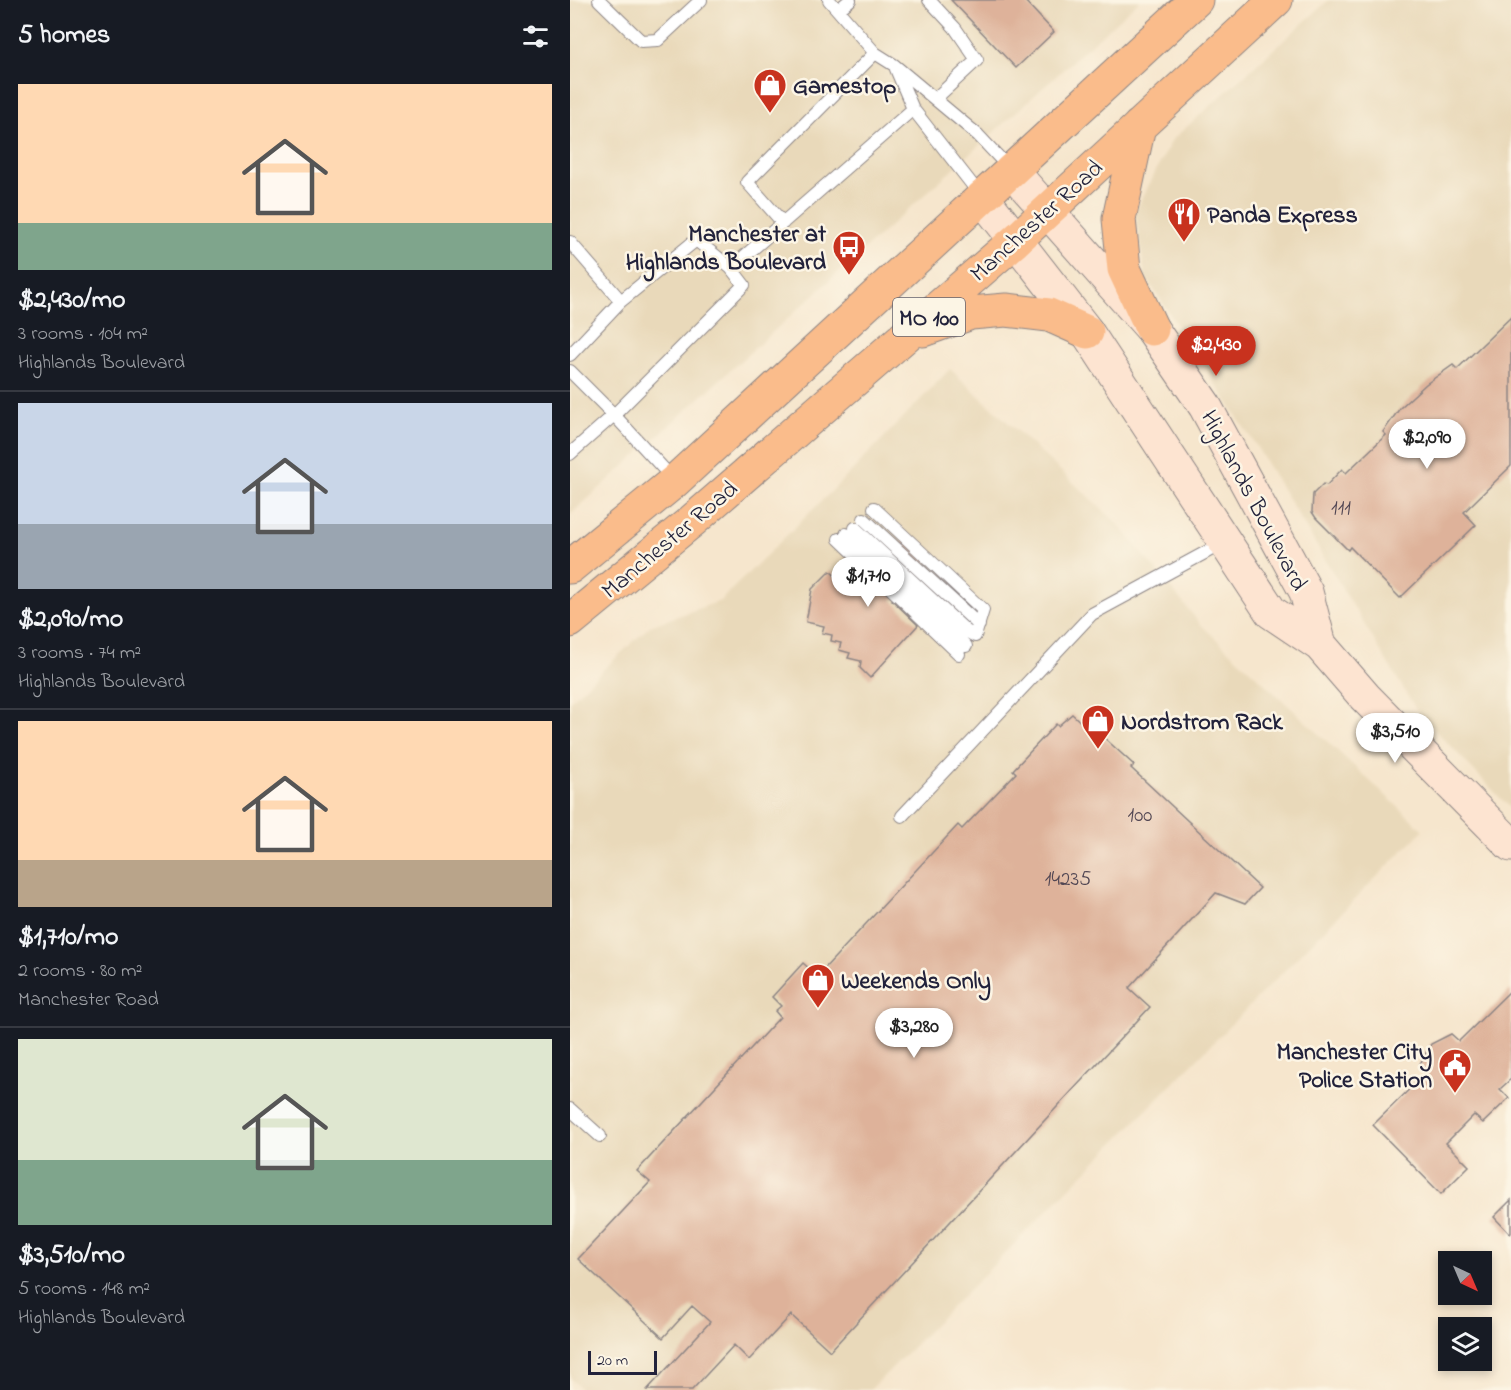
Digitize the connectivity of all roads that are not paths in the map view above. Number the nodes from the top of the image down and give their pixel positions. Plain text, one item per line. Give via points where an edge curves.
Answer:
1 (599, 0) edge
2 (701, 0) edge
3 (829, 0) edge
4 (850, 0) edge
5 (928, 0) edge
6 (1196, 0) edge
7 (1276, 0) edge
8 (838, 10) junction
9 (875, 53) junction
10 (894, 65) junction
11 (935, 99) junction
12 (913, 109) junction
13 (1139, 126) junction
14 (1011, 170) junction
15 (982, 198) junction
16 (1047, 211) junction
17 (783, 223) junction
18 (1015, 241) junction
19 (570, 242) edge
20 (731, 268) junction
21 (621, 301) junction
22 (1152, 328) junction
23 (1087, 332) junction
24 (907, 335) junction
25 (570, 355) edge
26 (570, 371) edge
27 (614, 415) junction
28 (570, 454) edge
29 (675, 481) junction
30 (874, 508) dead end
31 (864, 519) dead end
32 (1226, 541) junction
33 (570, 567) edge
34 (570, 621) edge
35 (977, 631) junction
36 (1320, 645) junction
37 (963, 650) dead end
38 (902, 816) dead end
39 (1511, 844) edge
40 (570, 1109) edge
41 (600, 1136) dead end

1 - 2 lane via 641,41 658,40
3 - 8 lane
4 - 8 lane
5 - 11 lane via 955,28 977,60
6 - 14 main road, Manchester Road / MO 100
7 - 13 main road, Manchester Road / MO 100
8 - 9 lane
9 - 10 lane
9 - 17 lane via 747,182
10 - 11 lane
10 - 12 lane
11 - 14 lane via 978,135
12 - 15 lane
12 - 17 lane
13 - 16 main road, Manchester Road / MO 100
13 - 22 main road via 1119,219 1124,269
14 - 15 main road, Manchester Road / MO 100
14 - 16 street, Highlands Boulevard
15 - 18 street, Highlands Boulevard
15 - 29 main road, Manchester Road / MO 100
16 - 18 main road, Manchester Road / MO 100
16 - 22 street, Highlands Boulevard
17 - 20 lane
18 - 23 street, Highlands Boulevard
18 - 24 main road, Manchester Road / MO 100
19 - 21 lane
20 - 21 lane via 696,240
20 - 27 lane via 744,285
21 - 25 lane
22 - 36 street, Highlands Boulevard via 1205,406 1264,511 1306,592
23 - 24 main road via 1049,315 1006,310 971,313
23 - 32 street, Highlands Boulevard
24 - 34 main road, Manchester Road / MO 100
26 - 27 lane
27 - 28 lane
27 - 29 lane
29 - 33 main road, Manchester Road / MO 100
30 - 35 lane via 983,609
31 - 35 lane
32 - 36 street, Highlands Boulevard via 1271,612
32 - 38 lane via 1092,614
35 - 37 lane via 966,631 847,534
36 - 39 street, Highlands Boulevard via 1365,698
40 - 41 lane

